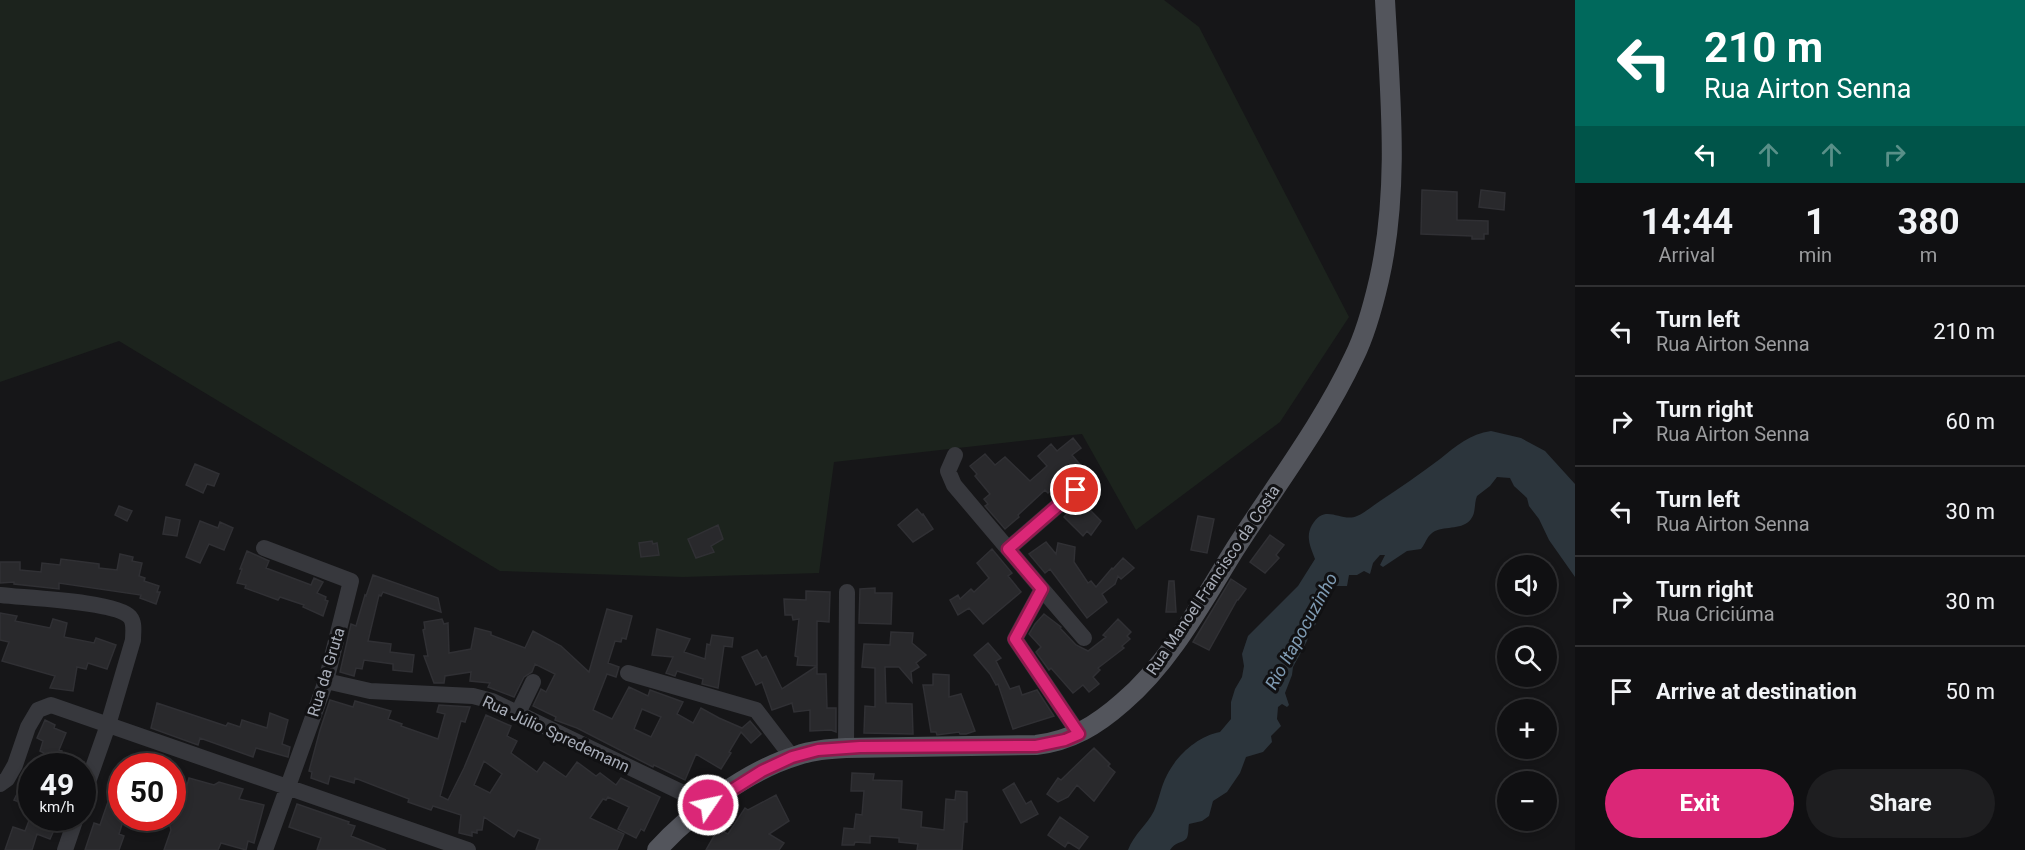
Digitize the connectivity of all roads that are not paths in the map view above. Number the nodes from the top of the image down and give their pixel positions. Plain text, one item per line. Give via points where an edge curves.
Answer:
1 (1385, 0) edge
2 (955, 455) dead end
3 (1076, 490) dead end
4 (264, 548) dead end
5 (1008, 549) junction
6 (1042, 589) junction
7 (847, 592) dead end
8 (0, 595) edge
9 (1084, 638) dead end
10 (628, 673) dead end
11 (326, 681) junction
12 (532, 682) dead end
13 (518, 713) junction
14 (108, 725) junction
15 (1079, 734) junction
16 (846, 748) junction
17 (792, 757) junction
18 (96, 759) edge
19 (0, 784) edge
20 (287, 788) junction
21 (708, 805) junction
22 (72, 831) edge
23 (65, 850) edge
24 (265, 850) edge
25 (468, 850) edge
26 (657, 850) edge

1 - 15 main road, Rua Manoel Francisco da Costa via 1390,200 1379,277 1355,356 1317,422 1156,669 1124,702
2 - 5 street via 948,471 954,486
3 - 5 street
4 - 11 street, Rua da Gruta via 351,581
5 - 6 street
6 - 9 street
6 - 15 street via 1015,639
7 - 16 street
8 - 14 street via 102,606 123,611 131,618 133,640
10 - 17 street via 756,710
11 - 13 street, Rua Júlio Spredemann via 370,691 473,696
11 - 20 street, Rua da Gruta
12 - 13 street
13 - 21 street, Rua Júlio Spredemann
14 - 18 street
14 - 19 street via 51,705 38,710 15,765
14 - 20 street
15 - 16 main road, Rua Manoel Francisco da Costa via 1036,746
16 - 17 main road, Rua Manoel Francisco da Costa
17 - 21 main road, Rua Manoel Francisco da Costa
20 - 24 street, Rua da Gruta
20 - 25 street
21 - 26 main road, Rua Manoel Francisco da Costa
22 - 23 street

